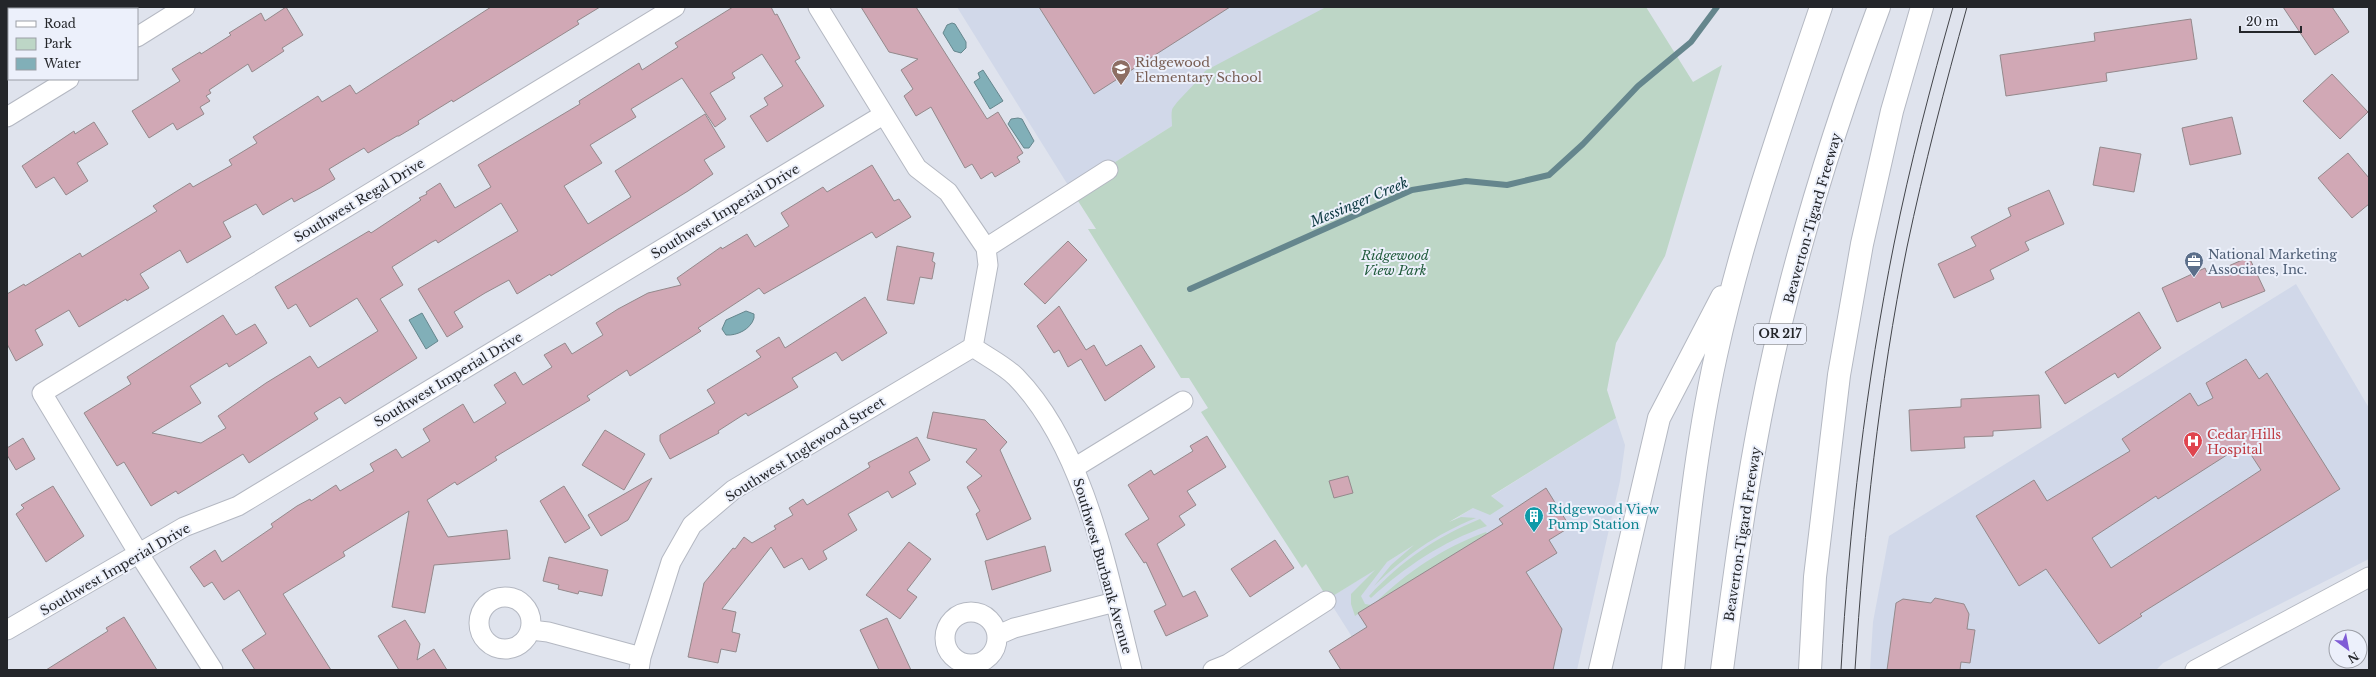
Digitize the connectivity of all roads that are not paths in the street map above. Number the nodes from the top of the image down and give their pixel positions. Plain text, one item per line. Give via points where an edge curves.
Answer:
1 (185, 7) edge
2 (675, 7) edge
3 (818, 7) edge
4 (1821, 7) edge
5 (1878, 7) edge
6 (1922, 7) edge
7 (138, 36) edge
8 (67, 80) edge
9 (883, 115) junction
10 (7, 117) edge
11 (1108, 170) dead end
12 (986, 248) junction
13 (1741, 261) junction
14 (974, 347) junction
15 (1183, 401) dead end
16 (1074, 468) junction
17 (139, 554) junction
18 (2369, 577) edge
19 (1326, 601) dead end
20 (1115, 602) junction
21 (7, 630) edge
22 (531, 630) dead end
23 (998, 635) dead end
24 (640, 664) edge
25 (214, 670) edge
26 (1132, 670) edge
27 (1213, 670) edge
28 (1600, 670) edge
29 (1673, 670) edge
30 (1722, 670) edge
31 (1810, 670) edge
32 (2195, 670) edge

1 - 7 street
2 - 17 street, Southwest Regal Drive via 42,393
3 - 9 street
4 - 13 highway via 1765,174
5 - 30 highway, Beaverton-Tigard Freeway / OR 217 via 1821,178 1760,419
6 - 31 highway via 1892,111 1863,237 1839,375 1815,577
8 - 10 street
9 - 12 street via 917,168 948,192
9 - 17 street, Southwest Imperial Drive via 238,506 184,528
11 - 12 street
12 - 14 street via 988,265
13 - 28 highway via 1658,418
13 - 29 highway via 1716,354 1690,495
14 - 16 street, Southwest Burbank Avenue via 1015,376 1046,414
14 - 24 street, Southwest Inglewood Street via 733,490 692,525 671,562
15 - 16 street
16 - 20 street, Southwest Burbank Avenue
17 - 21 street, Southwest Imperial Drive
17 - 25 street
18 - 32 street
19 - 27 street via 1228,664
20 - 23 street via 1014,628
20 - 26 street, Southwest Burbank Avenue
22 - 24 street via 548,632

